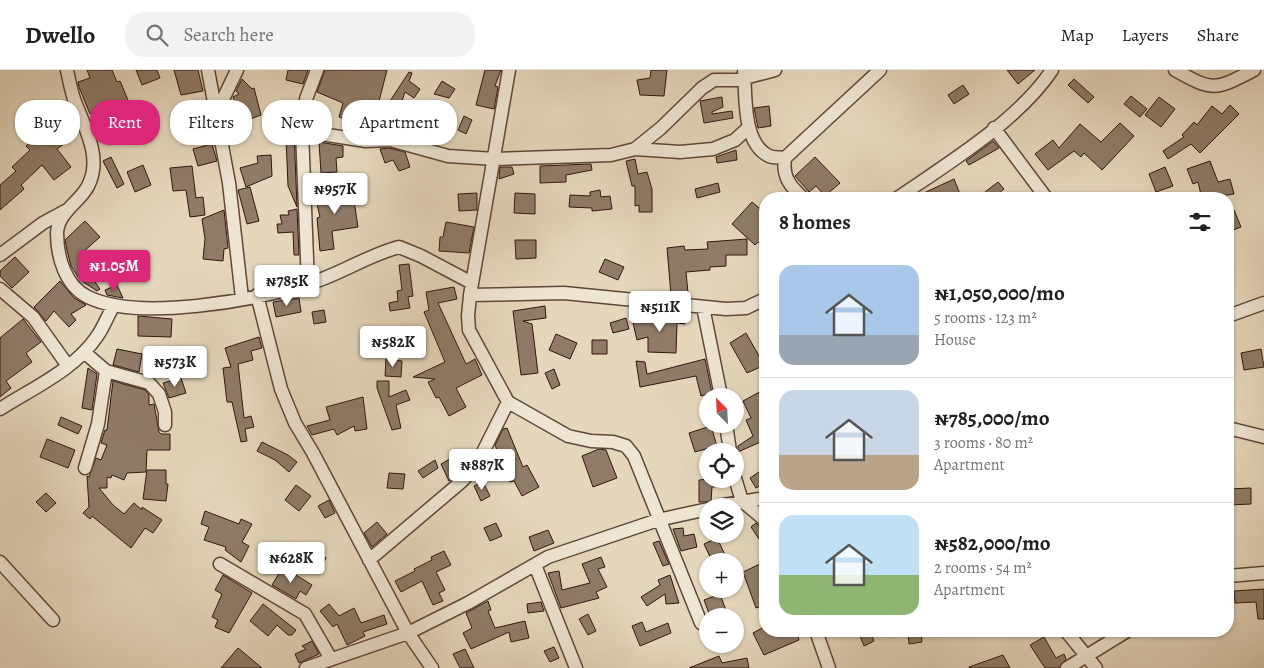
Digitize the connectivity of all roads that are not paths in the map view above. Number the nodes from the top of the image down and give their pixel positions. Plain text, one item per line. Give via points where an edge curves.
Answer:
1 (67, 70) edge
2 (208, 70) edge
3 (237, 70) edge
4 (317, 70) edge
5 (508, 70) edge
6 (775, 70) edge
7 (880, 70) edge
8 (1052, 70) edge
9 (1175, 70) edge
10 (1254, 70) edge
11 (744, 74) edge
12 (213, 100) edge
13 (223, 100) edge
14 (306, 100) edge
15 (748, 128) junction
16 (994, 128) junction
17 (332, 136) edge
18 (222, 145) edge
19 (303, 145) edge
20 (634, 149) junction
21 (784, 158) junction
22 (495, 159) junction
23 (797, 192) edge
24 (906, 192) edge
25 (1042, 192) edge
26 (67, 210) junction
27 (0, 255) edge
28 (308, 284) junction
29 (0, 289) edge
30 (471, 289) junction
31 (257, 295) junction
32 (242, 298) junction
33 (759, 302) edge
34 (1264, 303) edge
35 (114, 305) junction
36 (703, 307) junction
37 (1234, 314) edge
38 (84, 352) junction
39 (68, 366) junction
40 (106, 371) junction
41 (719, 388) edge
42 (508, 402) junction
43 (0, 408) edge
44 (165, 425) dead end
45 (1234, 430) edge
46 (1264, 437) edge
47 (85, 468) dead end
48 (759, 499) edge
49 (744, 501) edge
50 (744, 503) edge
51 (699, 511) edge
52 (759, 515) edge
53 (658, 520) junction
54 (369, 560) junction
55 (0, 562) edge
56 (220, 564) dead end
57 (534, 564) junction
58 (1264, 573) edge
59 (1234, 576) edge
60 (699, 618) edge
61 (53, 620) dead end
62 (408, 633) junction
63 (818, 637) edge
64 (1070, 637) edge
65 (1117, 637) edge
66 (1085, 657) junction
67 (331, 659) junction
68 (306, 668) edge
69 (432, 668) edge
70 (576, 668) edge
71 (828, 668) edge
72 (1067, 668) edge
73 (1096, 668) edge

1 - 26 street via 74,99 89,134 94,161 88,186
2 - 12 street
3 - 13 street
4 - 14 street
5 - 22 street
6 - 11 street
7 - 21 street
8 - 16 street via 1041,86
9 - 10 street via 1217,88
11 - 15 street
11 - 20 street via 708,84 662,128
15 - 20 street via 734,140 713,149 680,152
15 - 21 street via 769,156
16 - 24 street
16 - 25 street
17 - 22 street via 366,141 390,140 448,156
18 - 32 street
19 - 28 street
20 - 22 street via 611,155
21 - 23 street via 783,170
22 - 30 street
26 - 27 street via 43,223
26 - 35 street via 57,231 61,264 71,283 88,297
28 - 30 street via 399,247 420,256
28 - 31 street
29 - 39 street via 33,317
30 - 36 street via 564,293
30 - 42 street via 469,330
31 - 32 street
31 - 54 street via 281,389 295,423
32 - 35 street via 180,309
33 - 36 street via 746,308
34 - 37 street
35 - 38 street
36 - 41 street
38 - 39 street
38 - 40 street
39 - 43 street
40 - 44 street via 149,383 159,394
40 - 47 street via 98,424
42 - 53 street via 568,436 626,446 634,456
42 - 54 street via 476,466
45 - 46 street
48 - 49 street
50 - 52 street
51 - 53 street
53 - 57 street
53 - 60 street
54 - 62 street
55 - 61 street
56 - 67 street via 304,614
57 - 62 street via 468,603
57 - 70 street
58 - 59 street
62 - 67 street
62 - 69 street
63 - 71 street
64 - 66 street
65 - 66 street
66 - 72 street
66 - 73 street
67 - 68 street

